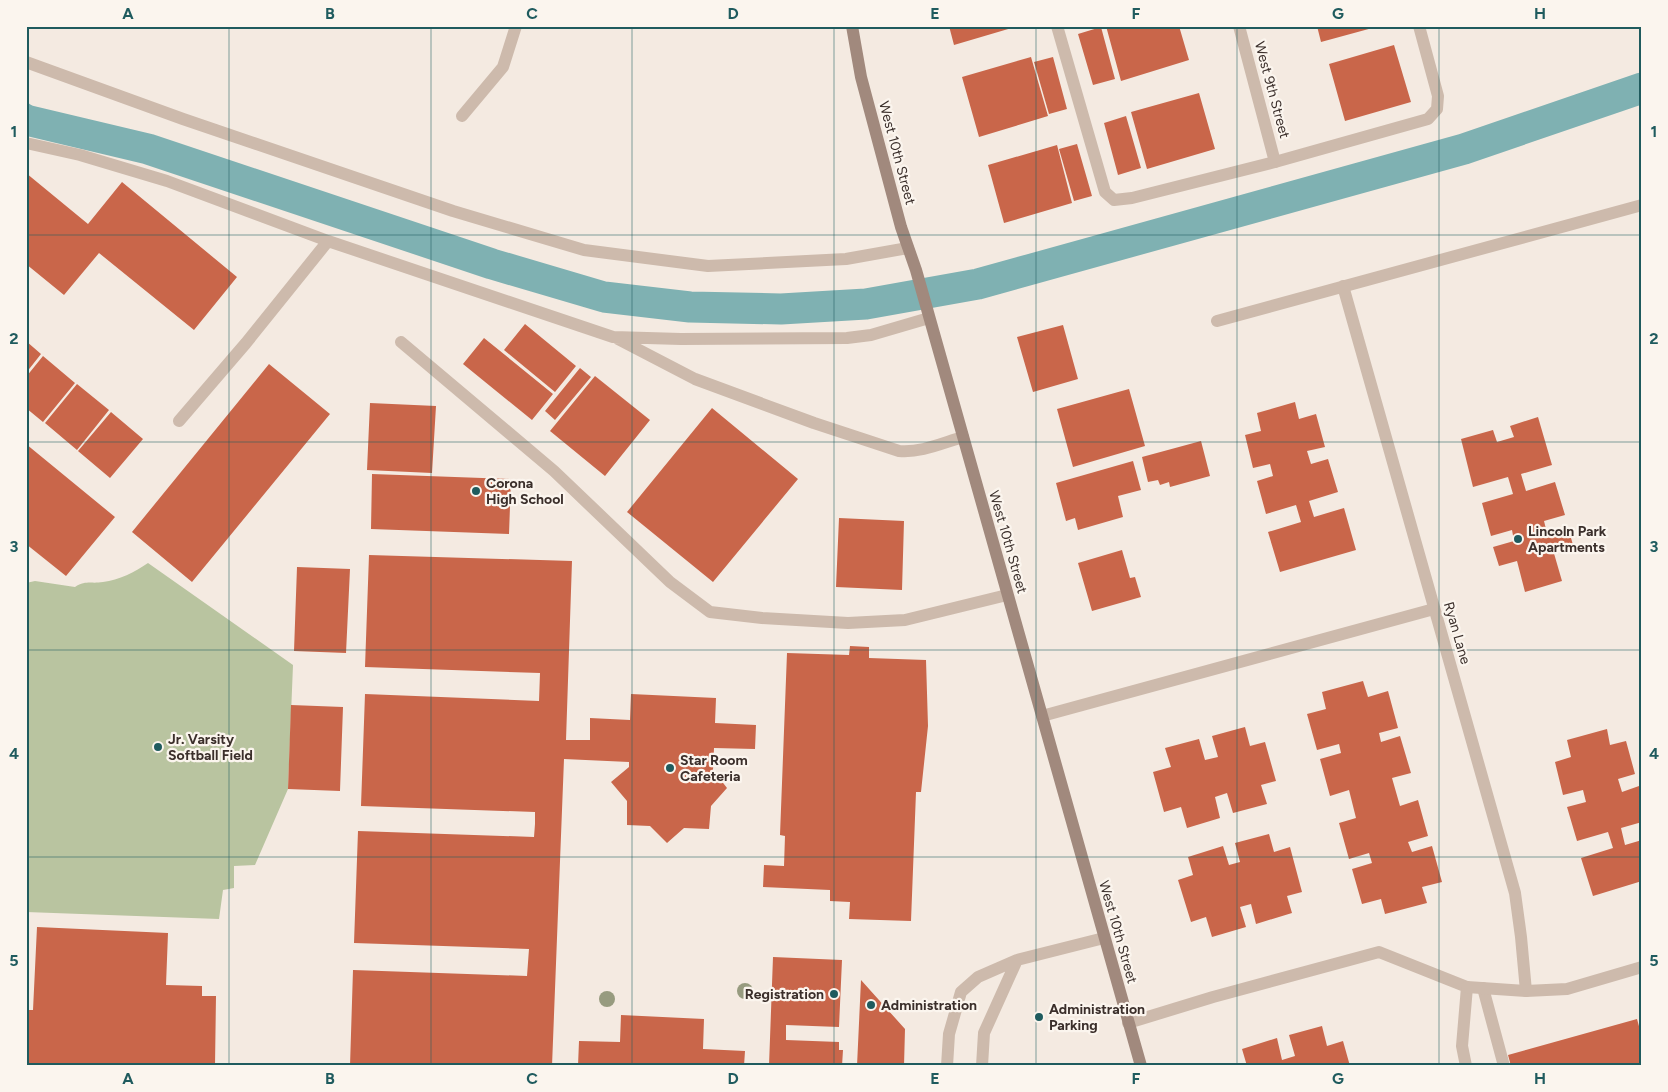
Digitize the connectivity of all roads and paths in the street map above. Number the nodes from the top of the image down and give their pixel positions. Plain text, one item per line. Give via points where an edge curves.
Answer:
1 (516, 26) edge
2 (852, 26) edge
3 (1057, 26) edge
4 (1239, 26) edge
5 (1419, 26) edge
6 (26, 62) edge
7 (462, 116) dead end
8 (26, 143) edge
9 (1275, 162) junction
10 (1642, 205) edge
11 (328, 241) junction
12 (908, 248) junction
13 (1343, 286) junction
14 (929, 318) junction
15 (1217, 321) dead end
16 (613, 336) junction
17 (401, 342) dead end
18 (179, 421) dead end
19 (963, 437) junction
20 (1007, 595) junction
21 (1434, 609) junction
22 (1042, 716) junction
23 (1104, 938) junction
24 (1017, 960) junction
25 (1642, 967) edge
26 (1468, 987) junction
27 (1482, 988) junction
28 (1526, 991) junction
29 (1128, 1023) junction
30 (946, 1066) edge
31 (982, 1066) edge
32 (1140, 1066) edge
33 (1466, 1066) edge
34 (1504, 1066) edge

1 - 7 street via 503,66
2 - 12 main road, West 10th Street via 861,77
3 - 9 street via 1105,192 1114,200
4 - 9 street, West 9th Street
5 - 9 street via 1438,96 1437,108 1428,119
6 - 12 street via 454,211 584,250 708,266 846,259
8 - 11 street via 168,181
10 - 13 street
11 - 16 street
11 - 18 street
12 - 14 main road, West 10th Street
13 - 15 street
13 - 21 street, Ryan Lane
14 - 16 street via 871,335 846,338
14 - 19 main road, West 10th Street
16 - 19 street via 695,379 899,451 923,449
17 - 20 street via 554,471 670,582 710,612 848,623 904,620
19 - 20 main road, West 10th Street
20 - 22 main road, West 10th Street
21 - 22 street
21 - 28 street, Ryan Lane via 1514,893
22 - 23 main road, West 10th Street
23 - 24 street
23 - 29 main road, West 10th Street
24 - 30 street via 978,977 961,992 949,1034
24 - 31 street via 984,1033
25 - 28 street via 1567,989
26 - 27 street
26 - 29 street via 1379,952
26 - 33 street via 1462,1046
27 - 28 street
27 - 34 street
29 - 32 main road, West 10th Street

